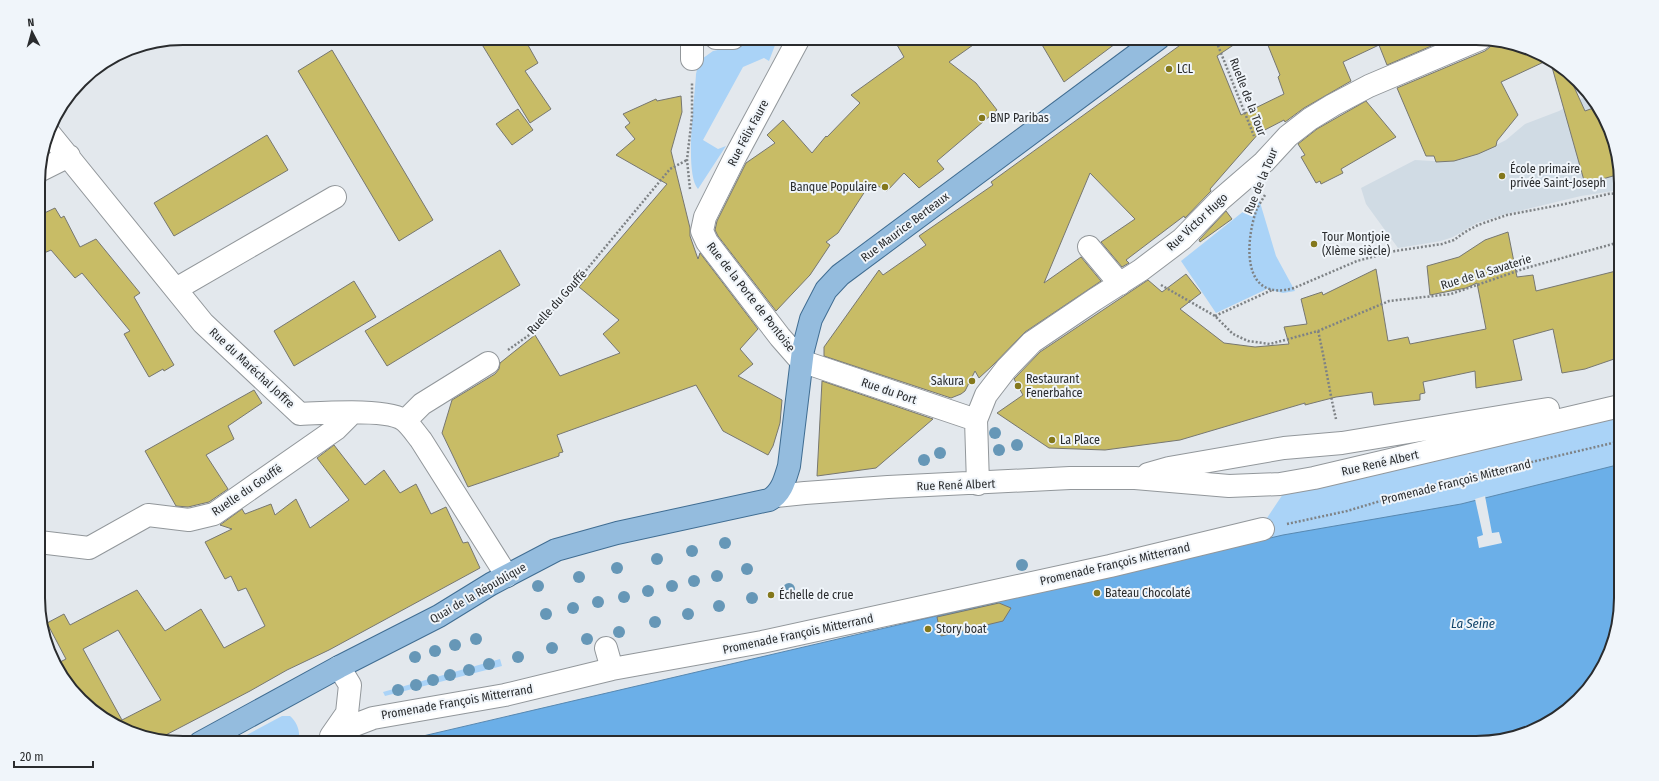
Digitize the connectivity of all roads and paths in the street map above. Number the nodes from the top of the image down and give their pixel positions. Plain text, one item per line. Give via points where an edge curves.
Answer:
1 (795, 45) edge
2 (1150, 45) edge
3 (1218, 45) edge
4 (1466, 45) edge
5 (692, 49) edge
6 (53, 138) edge
7 (69, 156) junction
8 (1264, 162) junction
9 (46, 167) edge
10 (1267, 190) dead end
11 (1614, 194) edge
12 (335, 197) dead end
13 (702, 231) joint
14 (1614, 244) edge
15 (1089, 247) dead end
16 (1141, 270) junction
17 (1120, 284) junction
18 (176, 289) junction
19 (1272, 290) junction
20 (1214, 316) junction
21 (1318, 331) junction
22 (801, 361) junction
23 (488, 363) joint
24 (1331, 398) dead end
25 (1614, 402) edge
26 (1614, 407) edge
27 (352, 413) junction
28 (976, 420) junction
29 (405, 421) junction
30 (1614, 443) edge
31 (1475, 476) junction
32 (1135, 478) junction
33 (1476, 480) dead end
34 (978, 484) junction
35 (776, 496) junction
36 (1292, 523) dead end
37 (1263, 529) dead end
38 (45, 543) edge
39 (507, 576) junction
40 (606, 648) dead end
41 (339, 667) junction
42 (612, 669) junction
43 (213, 736) edge
44 (331, 736) edge
45 (334, 736) edge

1 - 13 street, Rue Félix Faure via 735,157 705,217
2 - 22 main road, Rue Maurice Berteaux via 840,275 826,290 811,319
3 - 8 path, Ruelle de la Tour
4 - 8 street, Rue Victor Hugo via 1370,86 1333,105 1288,136
5 - 23 path, Ruelle du Gouffé via 692,116 688,160 670,169 532,333
6 - 7 street, Rue du Maréchal Joffre
7 - 9 street
7 - 18 street, Rue du Maréchal Joffre
8 - 16 street, Rue Victor Hugo via 1220,200 1182,238
10 - 19 path, Rue de la Tour via 1254,220 1249,262 1257,282
11 - 19 path via 1508,215 1478,225 1454,240 1442,244 1395,251 1357,261 1294,288 1284,291
12 - 18 street
13 - 22 street, Rue de la Porte de Pontoise via 712,248
14 - 21 path, Rue de la Savaterie via 1526,268 1451,294 1389,301
15 - 17 street
16 - 17 street, Rue Victor Hugo
16 - 20 path, Rue de la Savaterie via 1167,289
17 - 28 street, Rue Victor Hugo via 1032,342 986,395
18 - 27 street, Rue du Maréchal Joffre via 202,322 300,414
19 - 20 path
20 - 21 path, Rue de la Savaterie via 1233,334 1248,341 1270,344
21 - 24 path
22 - 28 street, Rue du Port
22 - 35 main road, Rue Maurice Berteaux via 789,466
23 - 29 street via 422,404
25 - 32 street, Rue René Albert via 1557,408 1342,443 1284,448 1169,468
26 - 32 street, Rue René Albert via 1280,484 1229,486
27 - 29 street, Rue du Maréchal Joffre via 380,412 396,415
27 - 38 street, Ruelle du Gouffé via 336,429 214,514 189,520 148,515 89,548
28 - 34 street, Rue Victor Hugo
29 - 39 street, Rue du Maréchal Joffre via 421,440
30 - 31 path, Promenade François Mitterrand
31 - 33 path
31 - 36 path, Promenade François Mitterrand via 1434,485 1347,511
32 - 34 street, Rue René Albert via 1070,478
34 - 35 street, Rue René Albert via 888,487
35 - 39 main road, Quai de la République via 769,500 617,533 556,550
37 - 42 street, Promenade François Mitterrand via 1110,566 762,642
39 - 41 main road, Quai de la République via 439,616
40 - 42 street
41 - 43 main road, Quai de la République
41 - 44 street, Promenade François Mitterrand via 350,685 347,713
42 - 45 street, Promenade François Mitterrand via 505,696 373,718

